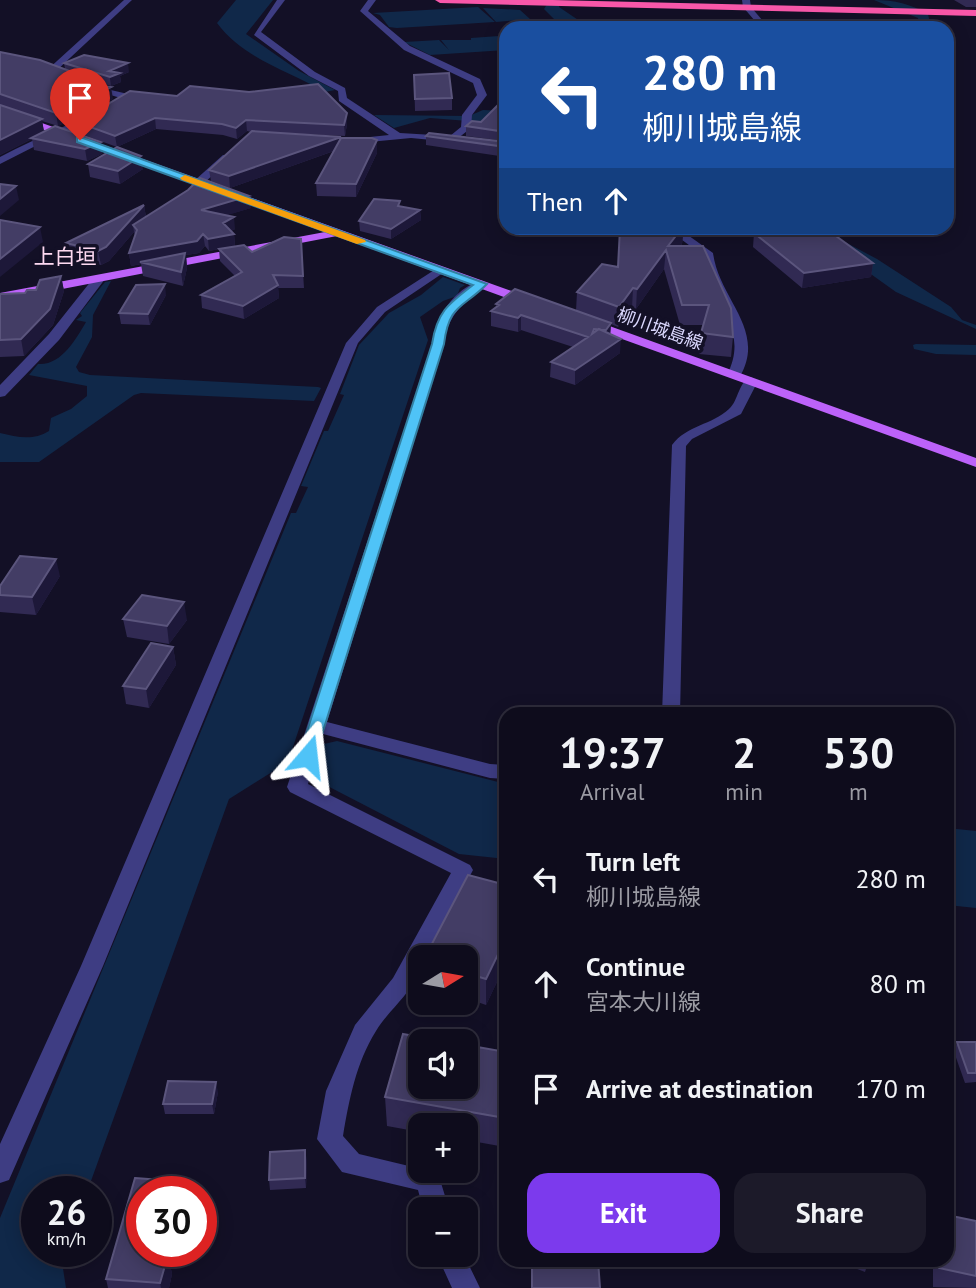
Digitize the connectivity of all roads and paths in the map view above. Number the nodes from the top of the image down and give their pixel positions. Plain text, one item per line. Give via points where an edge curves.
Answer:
1 (128, 0) edge
2 (281, 0) edge
3 (372, 0) edge
4 (440, 0) edge
5 (746, 4) edge
6 (976, 13) edge
7 (759, 21) edge
8 (70, 80) edge
9 (81, 84) edge
10 (0, 111) edge
11 (56, 131) junction
12 (397, 136) junction
13 (453, 139) junction
14 (466, 141) edge
15 (341, 142) edge
16 (236, 149) edge
17 (0, 161) edge
18 (198, 183) junction
19 (336, 233) junction
20 (681, 235) edge
21 (445, 270) junction
22 (99, 279) junction
23 (481, 284) junction
24 (0, 297) edge
25 (544, 307) edge
26 (582, 320) edge
27 (734, 375) junction
28 (751, 381) junction
29 (0, 393) edge
30 (976, 463) edge
31 (671, 707) edge
32 (317, 726) junction
33 (499, 772) edge
34 (0, 1172) edge
35 (433, 1197) edge
36 (456, 1267) edge
37 (466, 1288) edge

1 - 8 street via 49,73
2 - 12 street via 257,33 342,90 342,99
3 - 13 street via 365,11 397,42 477,81 482,95 467,114 467,128
4 - 5 highway
5 - 6 highway
5 - 7 street
9 - 11 street via 126,99 93,118
10 - 11 main road
11 - 17 street
11 - 18 main road
12 - 13 street
12 - 15 street
13 - 14 street
16 - 18 street
18 - 19 main road
19 - 21 main road
19 - 22 main road
20 - 27 street via 707,253 712,279 734,314 743,355
21 - 23 main road
21 - 34 street via 391,302 363,325 352,342 92,965
22 - 24 main road
22 - 29 street via 54,338
23 - 25 main road
23 - 32 street via 441,322 438,344
26 - 27 main road, 柳川城島線
27 - 28 main road, 柳川城島線
28 - 30 main road, 柳川城島線
28 - 31 street via 736,411 687,436 679,445
32 - 33 street
32 - 35 street via 297,787 463,870 401,984 367,1025 338,1091 330,1139 351,1164 429,1181
36 - 37 street

